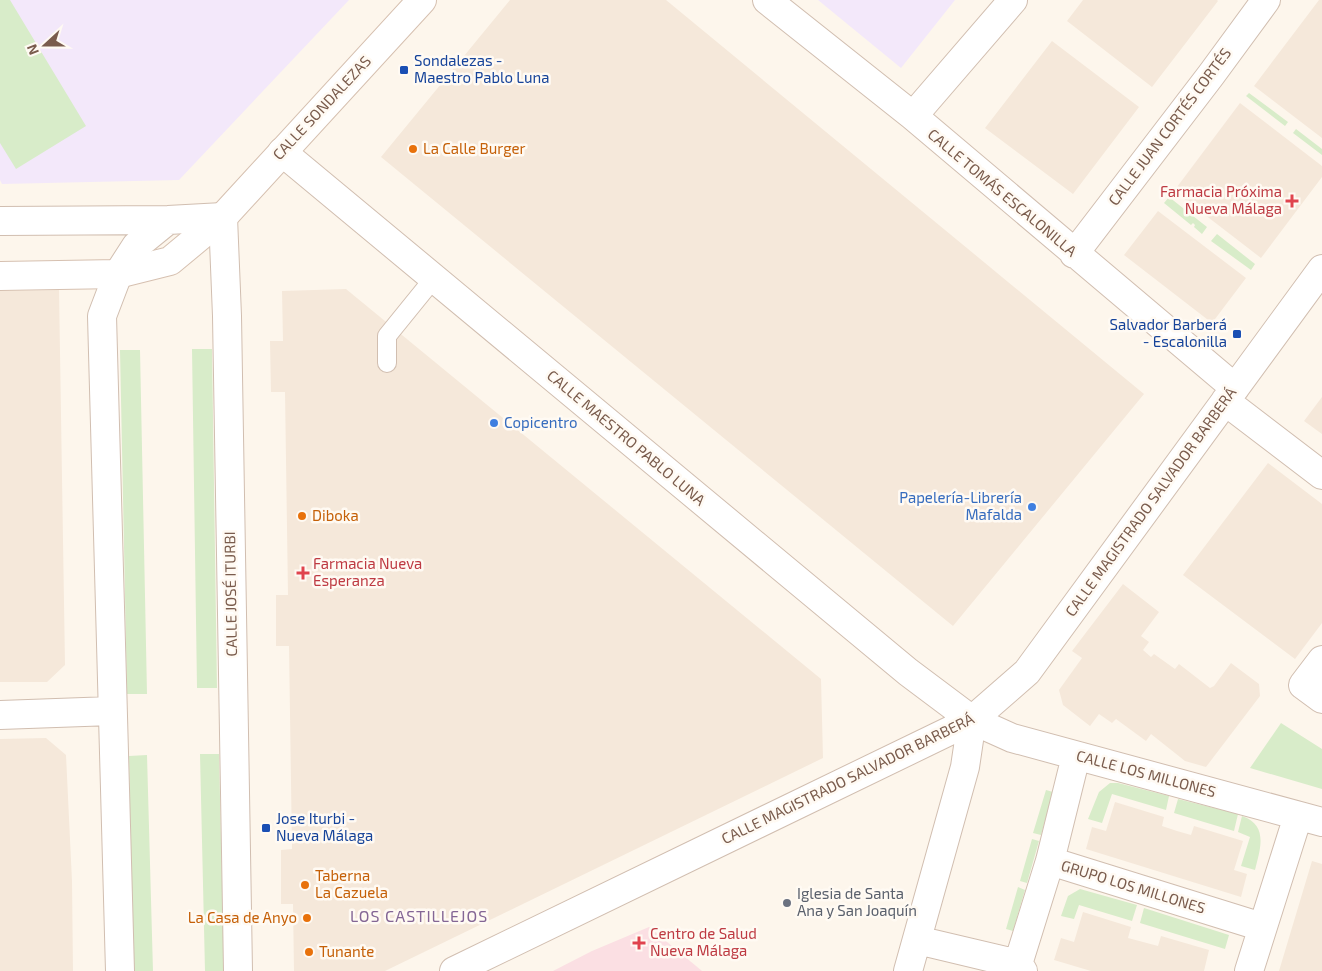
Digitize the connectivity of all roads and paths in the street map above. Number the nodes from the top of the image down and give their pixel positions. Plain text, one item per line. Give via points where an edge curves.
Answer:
1 (422, 0) edge
2 (767, 0) edge
3 (1013, 0) edge
4 (1266, 0) edge
5 (913, 116) junction
6 (282, 152) junction
7 (223, 217) junction
8 (168, 220) junction
9 (0, 221) edge
10 (1074, 254) junction
11 (1322, 269) edge
12 (118, 274) junction
13 (0, 276) edge
14 (434, 278) junction
15 (387, 363) dead end
16 (1230, 395) junction
17 (1322, 475) edge
18 (1322, 660) edge
19 (1312, 692) edge
20 (112, 711) junction
21 (0, 715) edge
22 (972, 720) junction
23 (1076, 756) junction
24 (1310, 819) edge
25 (1050, 862) junction
26 (1262, 927) junction
27 (916, 940) junction
28 (1021, 967) edge
29 (120, 971) edge
30 (238, 971) edge
31 (454, 971) edge
32 (908, 971) edge
33 (1249, 971) edge

1 - 6 street, CALLE SONDALEZAS
2 - 5 street, CALLE TOMÁS ESCALONILLA
3 - 5 street
4 - 10 street, CALLE JUAN CORTÉS CORTÉS
5 - 10 street, CALLE TOMÁS ESCALONILLA
6 - 7 street, CALLE SONDALEZAS
6 - 14 street, CALLE MAESTRO PABLO LUNA
7 - 8 street
7 - 12 street, CALLE SONDALEZAS via 170,261
7 - 30 street, CALLE JOSÉ ITURBI
8 - 9 street
8 - 12 street via 136,246
10 - 16 street, CALLE TOMÁS ESCALONILLA
11 - 16 street, CALLE MAGISTRADO SALVADOR BARBERÁ
12 - 13 street, CALLE SONDALEZAS
12 - 20 street via 102,316
14 - 15 lane via 387,336
14 - 22 street, CALLE MAESTRO PABLO LUNA via 900,666
16 - 17 street, CALLE TOMÁS ESCALONILLA
16 - 22 street, CALLE MAGISTRADO SALVADOR BARBERÁ via 1027,672
18 - 19 street
20 - 21 street
20 - 29 street
22 - 23 street, CALLE LOS MILLONES via 1012,738
22 - 27 street via 965,767
22 - 31 street, CALLE MAGISTRADO SALVADOR BARBERÁ
23 - 24 street, CALLE LOS MILLONES
23 - 25 street, GRUPO LOS MILLONES
24 - 26 street
25 - 26 street, GRUPO LOS MILLONES
25 - 28 street
26 - 33 street
27 - 28 street
27 - 32 street

